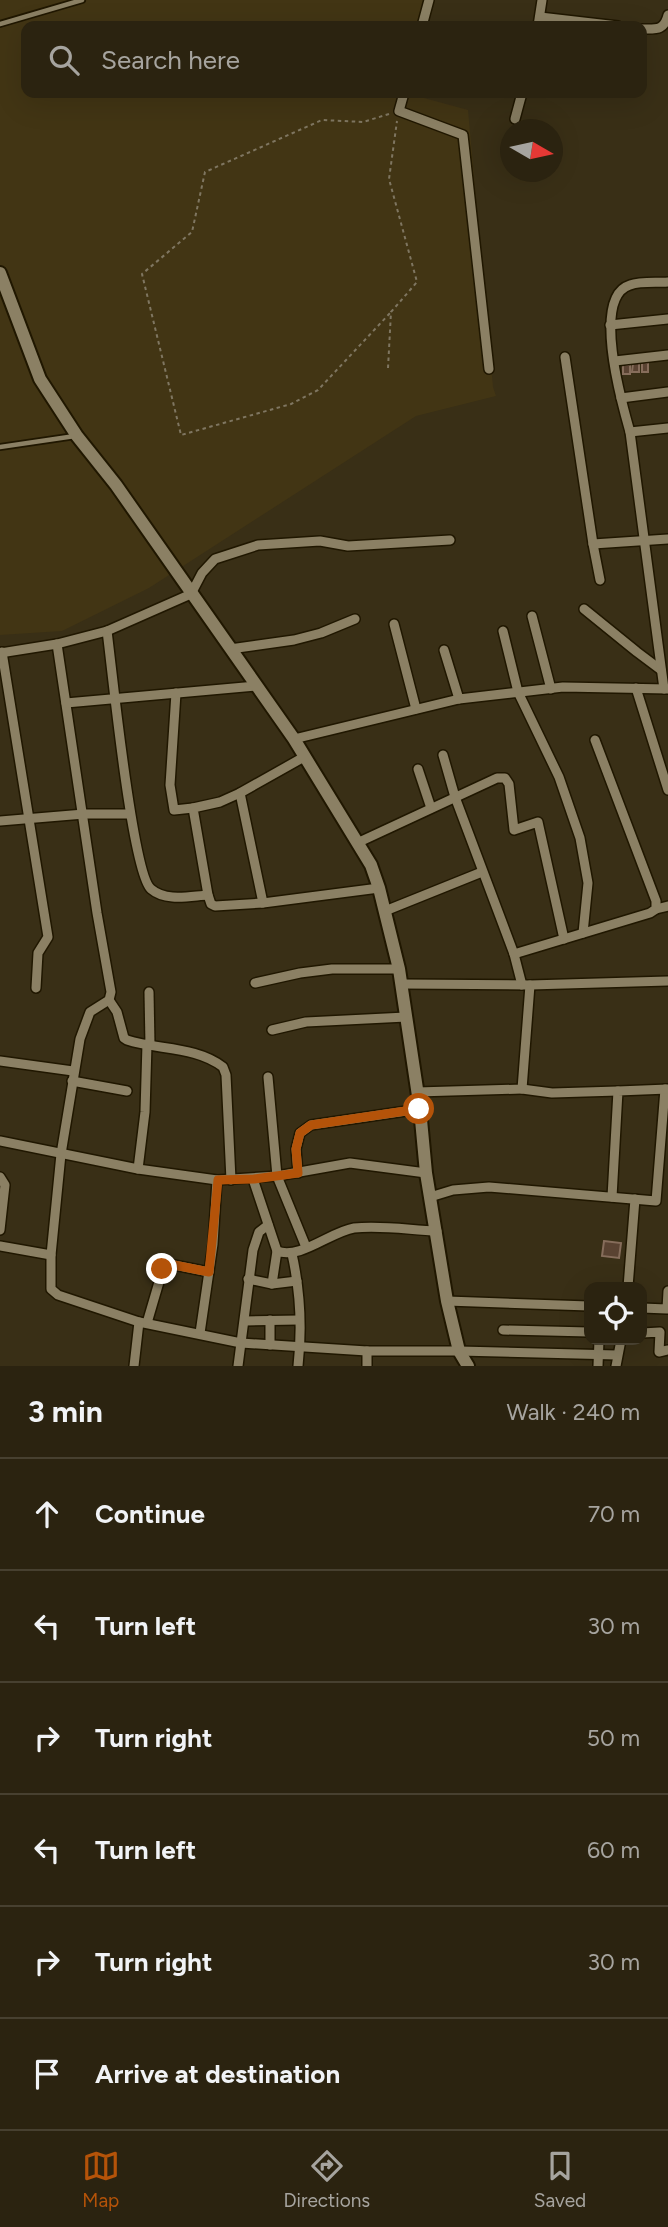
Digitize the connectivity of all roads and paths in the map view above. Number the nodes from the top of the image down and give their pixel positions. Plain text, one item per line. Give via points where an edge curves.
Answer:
1 (82, 0) edge
2 (429, 0) edge
3 (542, 0) edge
4 (668, 15) edge
5 (423, 21) edge
6 (539, 21) edge
7 (0, 24) edge
8 (664, 32) edge
9 (402, 98) edge
10 (521, 98) edge
11 (398, 111) junction
12 (515, 119) dead end
13 (0, 273) edge
14 (668, 282) edge
15 (391, 312) junction
16 (668, 319) edge
17 (610, 325) junction
18 (668, 355) edge
19 (565, 357) dead end
20 (615, 360) junction
21 (388, 368) dead end
22 (489, 369) dead end
23 (668, 392) edge
24 (621, 398) junction
25 (668, 428) edge
26 (630, 432) junction
27 (77, 436) junction
28 (0, 447) edge
29 (668, 539) edge
30 (450, 540) dead end
31 (644, 540) junction
32 (593, 544) junction
33 (600, 580) dead end
34 (191, 594) junction
35 (584, 609) dead end
36 (532, 615) dead end
37 (355, 620) dead end
38 (394, 624) dead end
39 (107, 631) junction
40 (503, 631) dead end
41 (57, 644) junction
42 (230, 649) junction
43 (444, 650) dead end
44 (1, 652) edge
45 (661, 670) junction
46 (256, 686) junction
47 (636, 688) junction
48 (551, 689) junction
49 (666, 689) edge
50 (518, 692) junction
51 (176, 693) junction
52 (116, 699) junction
53 (459, 699) junction
54 (66, 703) junction
55 (416, 709) junction
56 (294, 739) junction
57 (595, 740) dead end
58 (443, 755) dead end
59 (304, 757) junction
60 (418, 769) dead end
61 (668, 790) edge
62 (240, 793) junction
63 (455, 797) junction
64 (193, 808) junction
65 (431, 808) junction
66 (84, 814) junction
67 (130, 814) junction
68 (30, 817) junction
69 (0, 821) edge
70 (357, 843) junction
71 (482, 872) junction
72 (379, 888) junction
73 (208, 895) junction
74 (263, 903) junction
75 (668, 906) edge
76 (656, 909) junction
77 (385, 911) junction
78 (583, 933) junction
79 (564, 940) junction
80 (514, 954) junction
81 (399, 969) junction
82 (668, 981) edge
83 (255, 983) dead end
84 (402, 984) junction
85 (526, 985) junction
86 (36, 988) dead end
87 (149, 992) dead end
88 (109, 1000) junction
89 (406, 1017) junction
90 (272, 1030) dead end
91 (148, 1045) junction
92 (0, 1061) edge
93 (74, 1070) junction
94 (268, 1077) dead end
95 (72, 1081) junction
96 (522, 1089) junction
97 (666, 1089) edge
98 (127, 1091) dead end
99 (618, 1091) junction
100 (417, 1092) junction
101 (419, 1109) junction
102 (0, 1142) edge
103 (61, 1154) junction
104 (138, 1169) junction
105 (298, 1173) junction
106 (426, 1173) junction
107 (277, 1176) junction
108 (0, 1177) edge
109 (254, 1179) junction
110 (218, 1180) junction
111 (231, 1180) junction
112 (430, 1196) junction
113 (612, 1197) junction
114 (635, 1199) junction
115 (268, 1226) junction
116 (0, 1230) edge
117 (437, 1231) junction
118 (0, 1246) edge
119 (306, 1247) junction
120 (277, 1251) junction
121 (292, 1254) junction
122 (51, 1255) junction
123 (209, 1272) junction
124 (248, 1279) junction
125 (297, 1280) junction
126 (628, 1282) edge
127 (272, 1284) junction
128 (668, 1291) edge
129 (447, 1301) junction
130 (584, 1307) edge
131 (647, 1308) edge
132 (270, 1320) junction
133 (299, 1320) junction
134 (245, 1321) junction
135 (143, 1322) junction
136 (503, 1330) dead end
137 (584, 1332) edge
138 (647, 1332) edge
139 (200, 1333) junction
140 (241, 1343) junction
141 (270, 1345) junction
142 (599, 1345) edge
143 (620, 1345) edge
144 (300, 1348) junction
145 (459, 1350) junction
146 (668, 1350) edge
147 (368, 1351) junction
148 (598, 1355) junction
149 (617, 1355) junction
150 (134, 1366) edge
151 (238, 1366) edge
152 (298, 1366) edge
153 (367, 1366) edge
154 (468, 1366) edge
155 (598, 1366) edge
156 (616, 1366) edge

1 - 7 lane
2 - 5 street
3 - 6 street
4 - 8 street
9 - 11 street
10 - 12 street
11 - 15 path via 389,179 417,282
11 - 15 path via 363,122 322,120 205,172 192,232 142,274 181,435 291,404 318,390
11 - 22 street via 463,135
13 - 27 street via 40,379
14 - 17 street via 622,289 613,303
15 - 21 path
16 - 17 street
17 - 20 street
18 - 20 street
19 - 32 street
20 - 24 street
23 - 24 street
24 - 26 street
25 - 26 street
26 - 31 street
27 - 28 lane
27 - 34 street
29 - 31 street
30 - 34 street via 258,545 215,559
31 - 32 street
31 - 45 street
32 - 33 street
34 - 39 street
34 - 42 street
35 - 45 street
36 - 48 street
37 - 42 street via 294,640
38 - 55 street
39 - 41 street
39 - 52 street
40 - 50 street
41 - 44 street
41 - 54 street
42 - 46 street
43 - 53 street
44 - 68 street
45 - 49 street
46 - 51 street
46 - 56 street
47 - 48 street
47 - 49 street
47 - 61 street
48 - 50 street
50 - 53 street
50 - 78 street via 559,776 580,838 588,883
51 - 52 street
51 - 64 street via 170,785 174,810
52 - 54 street
52 - 67 street
53 - 55 street
54 - 66 street
55 - 56 street
56 - 59 street
57 - 76 street
58 - 63 street
59 - 62 street
59 - 70 street
60 - 65 street
62 - 64 street
62 - 74 street
63 - 65 street
63 - 71 street
63 - 79 street via 505,778 514,830 538,822
64 - 73 street
65 - 70 street
66 - 67 street
66 - 68 street
66 - 88 street via 110,981
67 - 73 street via 147,884 170,897
68 - 69 street
68 - 86 street via 48,937 38,953
70 - 72 street
71 - 77 street
71 - 80 street
72 - 74 street
72 - 77 street
73 - 74 street via 215,906
75 - 76 street
76 - 78 street
77 - 81 street
78 - 79 street
79 - 80 street
80 - 85 street
81 - 83 street via 332,969
81 - 84 street
82 - 85 street
84 - 85 street
84 - 89 street
85 - 96 street
87 - 91 street
88 - 91 street via 124,1038
88 - 93 street via 87,1018
89 - 90 street via 306,1022
89 - 100 street
91 - 104 street
91 - 111 street via 190,1053 223,1067
92 - 93 street
93 - 95 street
94 - 107 street
95 - 98 street
95 - 103 street
96 - 99 street
96 - 100 street
97 - 99 street
97 - 114 street via 656,1201
99 - 113 street
100 - 101 street
101 - 105 street via 305,1128 296,1149
101 - 106 street
102 - 103 street
103 - 104 street
103 - 122 street
104 - 110 street
105 - 106 street via 350,1163
105 - 107 street
106 - 112 street
107 - 109 street
107 - 119 street
108 - 116 street via 5,1185
109 - 111 street
109 - 115 street
110 - 111 street
110 - 123 street
112 - 113 street via 489,1187
112 - 117 street
113 - 114 street
114 - 126 street
115 - 120 street
115 - 124 street via 259,1232
117 - 119 street via 354,1228
117 - 129 street
118 - 122 street
119 - 121 street
120 - 121 street
120 - 127 street
121 - 125 street
122 - 135 street via 54,1293
123 - 135 street via 164,1265
123 - 139 street
124 - 127 street
124 - 134 street
125 - 127 street
125 - 133 street
128 - 131 street via 667,1308
129 - 130 street
129 - 145 street
132 - 133 street
132 - 134 street
132 - 141 street
133 - 144 street
134 - 140 street
135 - 139 street
135 - 150 street
136 - 137 street
138 - 146 street via 660,1332 659,1352
139 - 140 street
140 - 141 street
140 - 151 street
141 - 144 street
142 - 148 street
143 - 149 street
144 - 147 street
144 - 152 street
145 - 147 street
145 - 148 street
145 - 154 street
147 - 153 street
148 - 149 street
148 - 155 street
149 - 156 street

